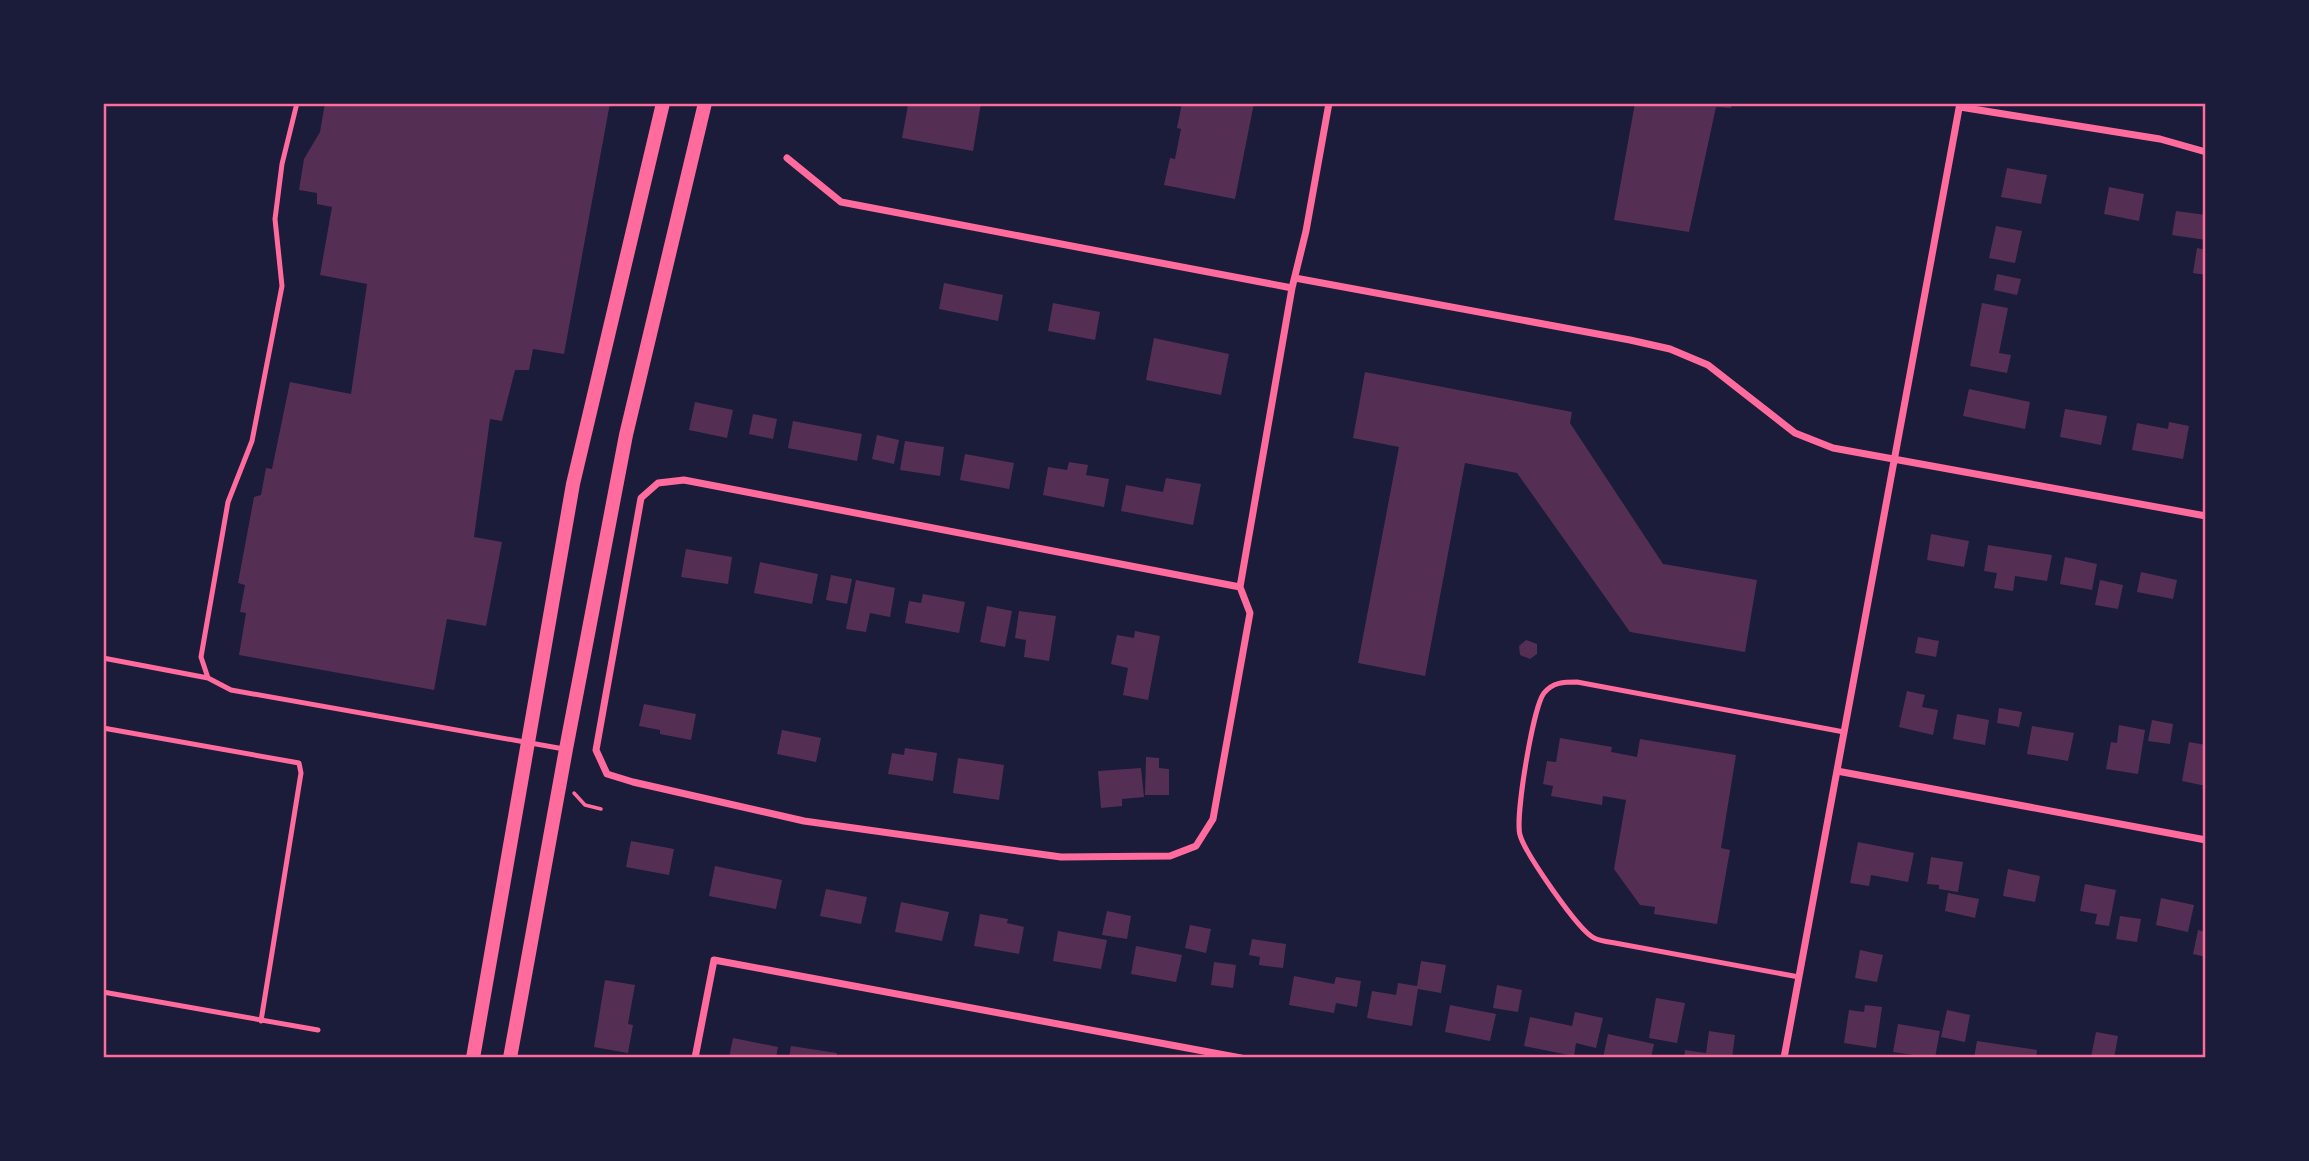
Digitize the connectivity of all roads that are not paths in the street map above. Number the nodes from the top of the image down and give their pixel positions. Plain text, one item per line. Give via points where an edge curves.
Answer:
1 (297, 103) edge
2 (663, 103) edge
3 (705, 103) edge
4 (1329, 103) edge
5 (1960, 105) edge
6 (2206, 152) edge
7 (788, 158) dead end
8 (1295, 278) junction
9 (1292, 288) junction
10 (1895, 458) junction
11 (2206, 516) edge
12 (1240, 587) junction
13 (103, 658) edge
14 (208, 678) junction
15 (103, 728) edge
16 (1844, 732) junction
17 (529, 743) junction
18 (566, 749) junction
19 (1837, 771) junction
20 (2206, 840) edge
21 (1799, 977) junction
22 (103, 992) edge
23 (261, 1021) junction
24 (318, 1030) dead end
25 (475, 1057) edge
26 (510, 1058) edge
27 (695, 1058) edge
28 (1241, 1058) edge
29 (1784, 1058) edge

1 - 14 lane via 275,219 282,286 252,441 228,502 201,657
2 - 17 main road via 573,484
3 - 18 main road via 626,435
4 - 8 street
5 - 6 street via 2161,139
5 - 10 street
7 - 9 street via 841,202
8 - 9 street
8 - 10 street via 1670,349 1708,365 1795,433 1833,448
9 - 12 street
10 - 11 street
10 - 16 street
12 - 12 street via 1250,613 1213,819 1196,846 1170,856 1061,857 804,821 607,774 596,750 641,498 658,482 684,480
13 - 14 lane
14 - 17 lane via 231,690
15 - 23 lane via 299,764
16 - 19 street
16 - 21 lane via 1577,681 1558,682 1543,694 1536,711 1519,832 1526,850 1580,926 1594,938 1615,943
17 - 18 lane
17 - 25 main road
18 - 26 main road
19 - 20 street
19 - 21 street
21 - 29 street
22 - 23 lane
23 - 24 lane
27 - 28 street via 713,960

